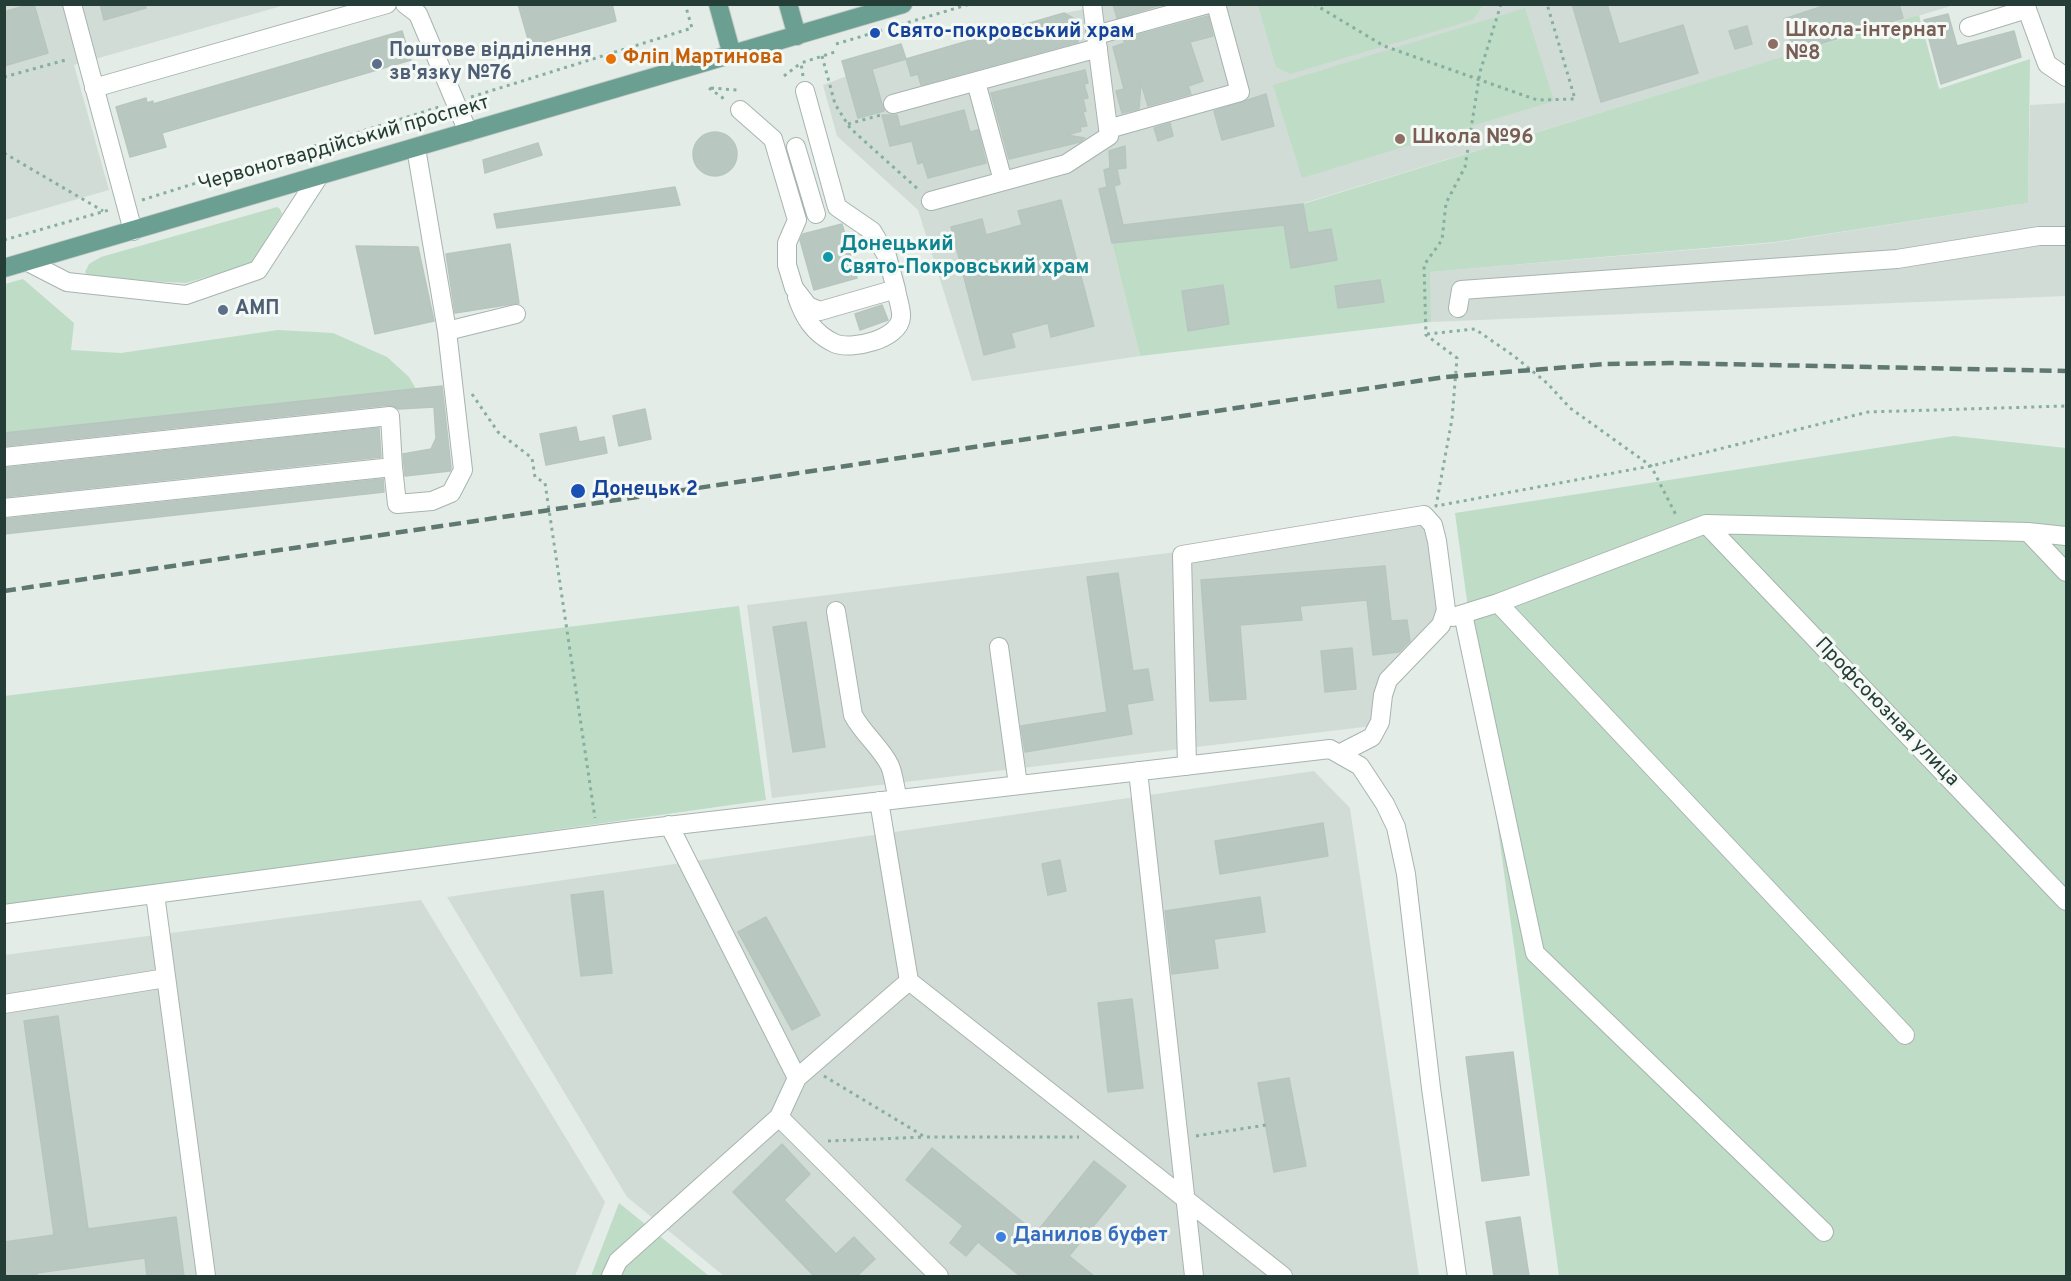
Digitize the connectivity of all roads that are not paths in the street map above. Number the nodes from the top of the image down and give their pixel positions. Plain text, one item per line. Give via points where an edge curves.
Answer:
1 (72, 4) edge
2 (387, 4) edge
3 (405, 4) edge
4 (718, 4) edge
5 (788, 4) edge
6 (903, 4) edge
7 (1092, 4) edge
8 (1208, 4) edge
9 (1216, 4) edge
10 (2026, 7) edge
11 (327, 13) edge
12 (1969, 27) dead end
13 (797, 36) junction
14 (1097, 42) junction
15 (732, 55) junction
16 (2067, 77) edge
17 (976, 82) junction
18 (94, 88) junction
19 (805, 91) road end
20 (893, 105) road end
21 (740, 110) road end
22 (1108, 129) junction
23 (816, 131) junction
24 (468, 132) junction
25 (773, 139) junction
26 (796, 147) junction
27 (416, 148) junction
28 (319, 176) junction
29 (1003, 181) junction
30 (931, 201) road end
31 (837, 207) junction
32 (816, 214) junction
33 (797, 220) junction
34 (133, 231) junction
35 (2067, 236) edge
36 (28, 261) junction
37 (4, 268) edge
38 (794, 288) junction
39 (896, 290) junction
40 (1458, 308) dead end
41 (516, 314) dead end
42 (447, 331) junction
43 (4, 457) edge
44 (393, 467) junction
45 (4, 508) edge
46 (1706, 524) junction
47 (2028, 532) junction
48 (2067, 536) edge
49 (2067, 572) edge
50 (1498, 603) junction
51 (836, 611) dead end
52 (1463, 614) junction
53 (1443, 620) junction
54 (999, 647) dead end
55 (1339, 754) junction
56 (1187, 766) junction
57 (1138, 771) junction
58 (1018, 785) junction
59 (898, 799) junction
60 (879, 801) junction
61 (669, 825) junction
62 (155, 894) junction
63 (2067, 901) edge
64 (4, 914) edge
65 (166, 978) junction
66 (909, 981) junction
67 (4, 1004) edge
68 (1905, 1035) dead end
69 (803, 1072) junction
70 (779, 1117) junction
71 (1186, 1200) junction
72 (1824, 1232) dead end
73 (206, 1276) edge
74 (611, 1276) edge
75 (939, 1276) edge
76 (1194, 1276) edge
77 (1283, 1276) edge
78 (1457, 1276) edge

1 - 18 street
2 - 11 street
3 - 24 street via 418,14
4 - 15 main road
5 - 13 main road
6 - 13 main road, Червоногвардійський проспект
7 - 14 street
8 - 14 street
9 - 22 street via 1240,92
10 - 12 street
10 - 16 street via 2047,64
11 - 18 street
13 - 15 main road, Червоногвардійський проспект
14 - 17 street
14 - 22 street
15 - 24 main road, Червоногвардійський проспект
17 - 20 street
17 - 29 street
18 - 34 street
19 - 23 street
21 - 25 street
22 - 29 street via 1109,136 1066,164
23 - 26 street
23 - 31 street
24 - 27 main road, Червоногвардійський проспект
25 - 26 street via 783,147
25 - 33 street
26 - 32 street
27 - 28 main road, Червоногвардійський проспект
27 - 42 street
28 - 34 main road, Червоногвардійський проспект
28 - 36 street via 258,270 186,295 67,282
29 - 30 street
31 - 32 street
31 - 39 street via 872,231 887,256
32 - 33 street
33 - 38 street via 787,243 787,264
34 - 36 main road, Червоногвардійський проспект
35 - 40 street via 2039,236 1897,259 1461,290
36 - 37 main road, Червоногвардійський проспект
38 - 39 street via 808,306 820,311
38 - 39 street via 803,315 813,328 835,343 850,346 885,337 897,329 901,317
41 - 42 street
42 - 44 street via 464,470 451,493 432,501 397,504
43 - 44 street via 390,416
44 - 45 street
46 - 47 street
46 - 50 street
46 - 63 street, Профсоюзная улица
47 - 48 street
47 - 49 street
50 - 52 street
50 - 68 street
51 - 59 street via 853,715 890,766
52 - 53 street
52 - 72 street via 1535,953
53 - 55 street via 1388,680 1380,722 1372,737
53 - 56 street via 1446,610 1430,511 1182,555
54 - 58 street
55 - 56 street via 1330,749
55 - 78 street via 1360,766 1396,826 1406,873
56 - 57 street
57 - 58 street
57 - 71 street
58 - 59 street
59 - 60 street
60 - 61 street
60 - 66 street
61 - 62 street
61 - 69 street
62 - 64 street
62 - 65 street
65 - 67 street
65 - 73 street
66 - 69 street
66 - 71 street
69 - 70 street
70 - 74 street via 618,1261
70 - 75 street
71 - 76 street
71 - 77 street

